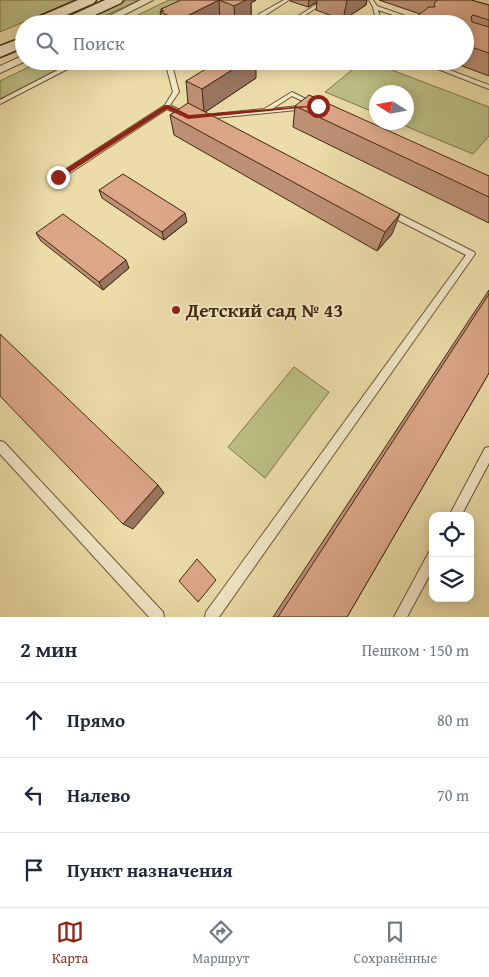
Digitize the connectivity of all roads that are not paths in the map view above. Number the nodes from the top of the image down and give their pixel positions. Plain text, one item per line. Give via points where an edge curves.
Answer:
1 (89, 0) edge
2 (116, 0) edge
3 (148, 0) edge
4 (287, 0) edge
5 (326, 0) edge
6 (371, 0) edge
7 (375, 7) junction
8 (55, 15) edge
9 (83, 15) edge
10 (117, 15) edge
11 (261, 15) edge
12 (302, 15) edge
13 (377, 15) edge
14 (399, 15) edge
15 (15, 32) edge
16 (0, 39) edge
17 (15, 45) edge
18 (0, 52) edge
19 (15, 62) edge
20 (0, 70) edge
21 (62, 70) edge
22 (170, 70) edge
23 (444, 70) edge
24 (184, 87) dead end
25 (489, 87) edge
26 (176, 92) junction
27 (0, 102) edge
28 (167, 106) junction
29 (264, 111) junction
30 (204, 117) junction
31 (221, 126) edge
32 (58, 177) dead end
33 (376, 205) edge
34 (0, 446) edge
35 (489, 452) edge
36 (457, 512) edge
37 (432, 557) edge
38 (158, 617) edge
39 (211, 617) edge
40 (400, 617) edge

1 - 8 main road
2 - 9 main road
3 - 10 street
4 - 11 lane
5 - 12 lane
6 - 7 lane
7 - 13 lane
7 - 14 lane
15 - 16 main road
17 - 18 main road
19 - 20 street
21 - 27 lane
22 - 26 lane
23 - 25 lane
24 - 26 lane
26 - 28 lane
28 - 30 lane via 188,117
28 - 32 lane
29 - 29 lane via 292,94 318,106 282,110
29 - 30 lane
30 - 31 lane
33 - 39 lane via 471,254
34 - 38 lane
35 - 36 lane
37 - 40 lane

